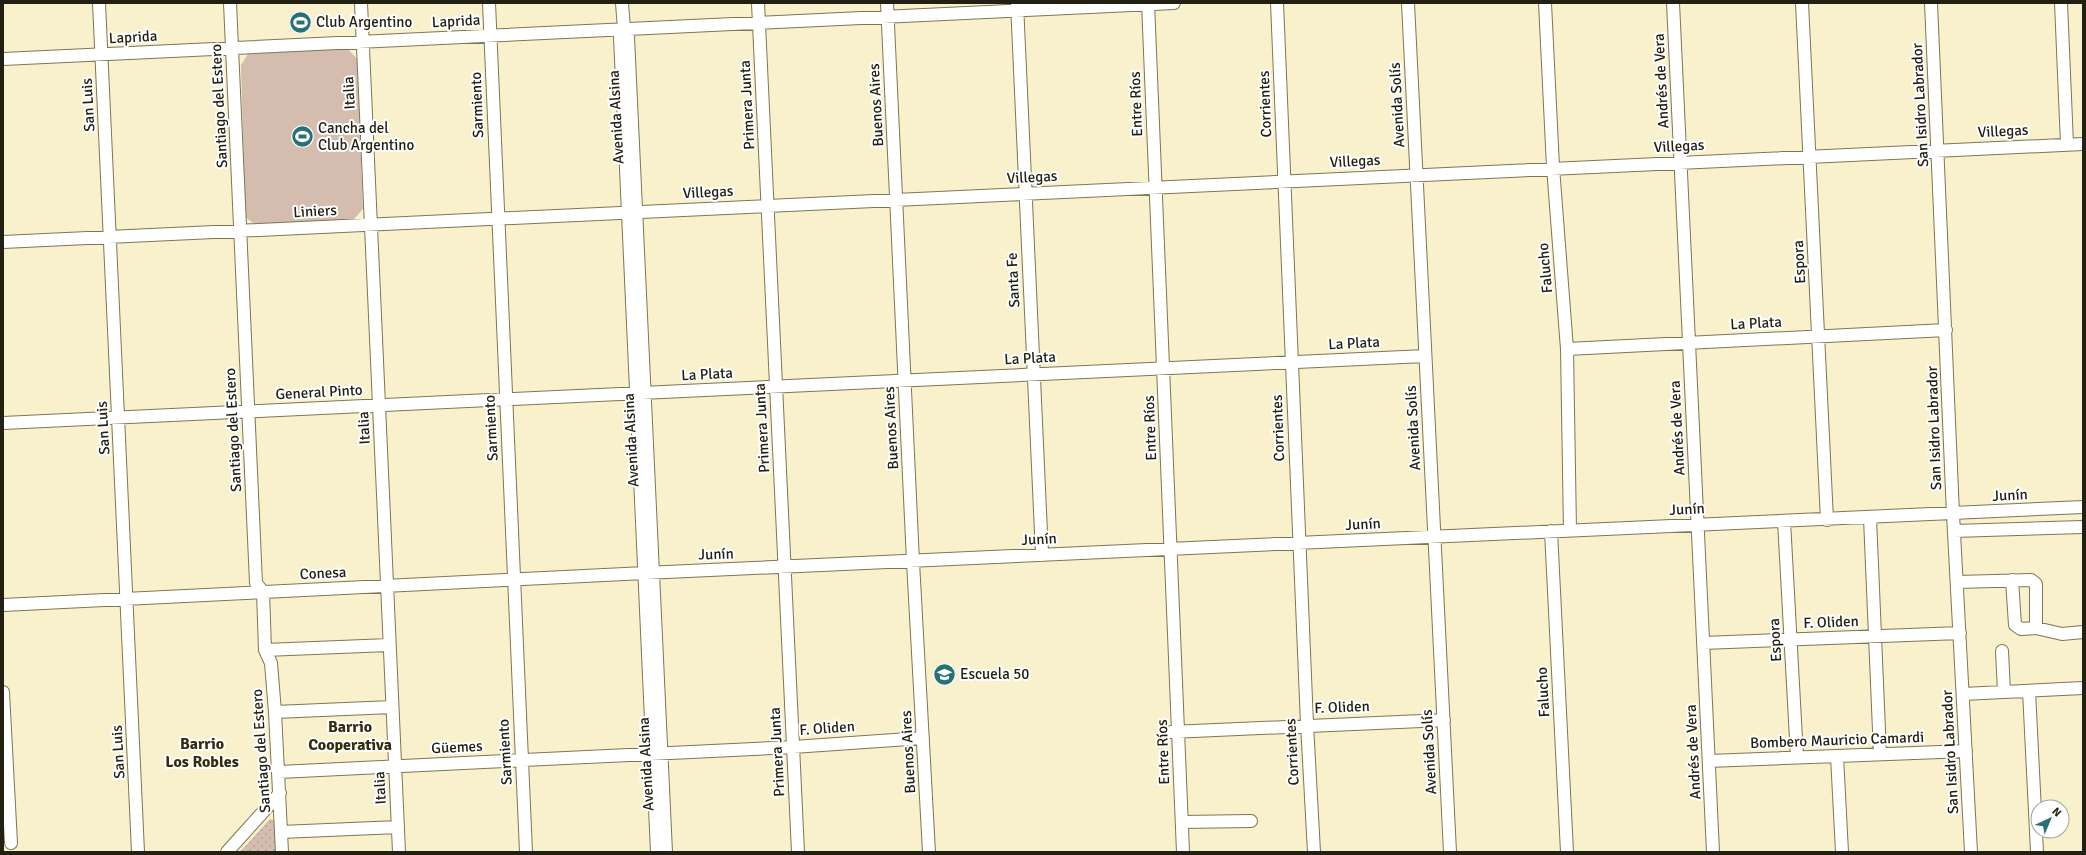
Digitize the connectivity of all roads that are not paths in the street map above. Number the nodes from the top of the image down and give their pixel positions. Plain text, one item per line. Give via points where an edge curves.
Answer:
1 (99, 3) edge
2 (230, 3) edge
3 (361, 3) edge
4 (489, 3) edge
5 (622, 3) edge
6 (758, 3) edge
7 (887, 3) edge
8 (1174, 3) edge
9 (1277, 3) edge
10 (1408, 3) edge
11 (1545, 3) edge
12 (1673, 3) edge
13 (1802, 3) edge
14 (1931, 3) edge
15 (2061, 3) edge
16 (1148, 4) edge
17 (1017, 7) edge
18 (888, 16) junction
19 (759, 22) junction
20 (624, 28) junction
21 (490, 35) junction
22 (362, 42) junction
23 (232, 48) junction
24 (102, 54) junction
25 (3, 59) edge
26 (2066, 144) junction
27 (2083, 144) edge
28 (1938, 150) junction
29 (1810, 156) junction
30 (1681, 162) junction
31 (1553, 167) junction
32 (1416, 174) junction
33 (1284, 180) junction
34 (1156, 187) junction
35 (1025, 193) junction
36 (896, 199) junction
37 (768, 205) junction
38 (633, 212) junction
39 (498, 218) junction
40 (371, 224) junction
41 (240, 231) junction
42 (110, 237) junction
43 (3, 242) edge
44 (1946, 330) junction
45 (1818, 336) junction
46 (1689, 343) junction
47 (1568, 349) junction
48 (1426, 356) junction
49 (1292, 362) junction
50 (1163, 368) junction
51 (1034, 374) junction
52 (905, 380) junction
53 (776, 387) junction
54 (641, 393) junction
55 (506, 400) junction
56 (379, 406) junction
57 (248, 412) junction
58 (118, 418) junction
59 (3, 423) edge
60 (2083, 507) edge
61 (1953, 514) junction
62 (1870, 518) junction
63 (1827, 520) junction
64 (1784, 521) junction
65 (1698, 524) junction
66 (2083, 527) edge
67 (1570, 530) junction
68 (1551, 531) junction
69 (1954, 532) junction
70 (1434, 537) junction
71 (1299, 543) junction
72 (1171, 549) junction
73 (1042, 555) junction
74 (913, 562) junction
75 (785, 567) junction
76 (649, 573) junction
77 (514, 580) junction
78 (2012, 580) junction
79 (1957, 582) junction
80 (387, 586) junction
81 (263, 592) junction
82 (127, 599) junction
83 (3, 605) edge
84 (2036, 628) junction
85 (2083, 632) edge
86 (1960, 633) junction
87 (1875, 636) junction
88 (1791, 640) junction
89 (1703, 643) junction
90 (389, 645) junction
91 (265, 650) junction
92 (2002, 651) dead end
93 (2083, 688) edge
94 (2029, 691) junction
95 (3, 692) edge
96 (2004, 692) junction
97 (1963, 694) junction
98 (392, 707) junction
99 (275, 712) junction
100 (1444, 720) junction
101 (1307, 724) junction
102 (1174, 732) junction
103 (924, 738) junction
104 (793, 747) junction
105 (1966, 751) junction
106 (657, 753) junction
107 (1880, 754) junction
108 (1837, 756) junction
109 (1797, 757) junction
110 (522, 760) junction
111 (1709, 761) junction
112 (395, 766) junction
113 (279, 772) junction
114 (280, 793) junction
115 (1251, 821) dead end
116 (1182, 822) junction
117 (398, 827) junction
118 (282, 832) junction
119 (11, 843) dead end
120 (138, 852) edge
121 (227, 852) edge
122 (282, 852) edge
123 (399, 852) edge
124 (526, 852) edge
125 (657, 852) edge
126 (666, 852) edge
127 (798, 852) edge
128 (930, 852) edge
129 (1183, 852) edge
130 (1314, 852) edge
131 (1450, 852) edge
132 (1567, 852) edge
133 (1713, 852) edge
134 (1842, 852) edge
135 (1972, 852) edge
136 (2037, 852) edge

1 - 24 street, San Luis
2 - 23 street, Santiago del Estero
3 - 22 street, Italia
4 - 21 street, Sarmiento
5 - 20 street, Avenida Alsina
6 - 19 street, Primera Junta
7 - 18 street, Buenos Aires
8 - 16 street, Laprida
9 - 33 street, Corrientes
10 - 32 street, Avenida Solís
11 - 31 street, Falucho
12 - 30 street, Andrés de Vera
13 - 29 street, Espora
14 - 28 street, San Isidro Labrador
15 - 26 street
16 - 17 street, Laprida
16 - 34 street, Entre Ríos
17 - 18 street, Laprida
17 - 35 street, Santa Fe
18 - 19 street, Laprida
18 - 36 street, Buenos Aires
19 - 20 street, Laprida
19 - 37 street, Primera Junta
20 - 21 street, Laprida
20 - 38 street, Avenida Alsina via 620,37
21 - 22 street, Laprida
21 - 39 street, Sarmiento
22 - 23 street, Laprida
22 - 40 street, Italia
23 - 24 street, Laprida
23 - 41 street, Santiago del Estero
24 - 25 street, Laprida
24 - 42 street, San Luis
26 - 27 street, Villegas
26 - 28 street, Villegas
28 - 29 street, Villegas
28 - 44 street, San Isidro Labrador
29 - 30 street, Villegas
29 - 45 street, Espora
30 - 31 street, Villegas
30 - 46 street, Andrés de Vera
31 - 32 street, Villegas
31 - 47 street, Falucho
32 - 33 street, Villegas
32 - 48 street, Avenida Solís
33 - 34 street, Villegas
33 - 49 street, Corrientes
34 - 35 street, Villegas
34 - 50 street, Entre Ríos
35 - 36 street, Villegas
35 - 51 street, Santa Fe
36 - 37 street, Villegas
36 - 52 street, Buenos Aires
37 - 38 street, Villegas
37 - 53 street, Primera Junta
38 - 39 street, Liniers
38 - 54 street, Avenida Alsina
39 - 40 street, Liniers
39 - 55 street, Sarmiento
40 - 41 street, Liniers
40 - 56 street, Italia
41 - 42 street, Liniers
41 - 57 street, Santiago del Estero
42 - 43 street, Liniers
42 - 58 street, San Luis
44 - 45 street, La Plata
44 - 61 street, San Isidro Labrador
45 - 46 street, La Plata
45 - 63 street, Espora
46 - 47 street, La Plata
46 - 65 street, Andrés de Vera
47 - 67 street, Falucho
48 - 49 street, La Plata
48 - 70 street, Avenida Solís
49 - 50 street, La Plata
49 - 71 street, Corrientes
50 - 51 street, La Plata
50 - 72 street, Entre Ríos
51 - 52 street, La Plata
51 - 73 street, Santa Fe
52 - 53 street, La Plata
52 - 74 street, Buenos Aires
53 - 54 street, La Plata
53 - 75 street, Primera Junta
54 - 55 street, General Pinto
54 - 76 street, Avenida Alsina
55 - 56 street, General Pinto
55 - 77 street, Sarmiento
56 - 57 street, General Pinto
56 - 80 street, Italia
57 - 58 street, General Pinto
57 - 81 street, Santiago del Estero via 256,583
58 - 59 street, General Pinto
58 - 82 street, San Luis
60 - 61 street, Junín
61 - 62 street, Junín
61 - 69 street, San Isidro Labrador
62 - 63 street, Junín
62 - 87 street
63 - 64 street, Junín
64 - 65 street, Junín
64 - 88 street, Espora
65 - 67 street, Junín
65 - 89 street, Andrés de Vera
66 - 69 street
67 - 68 street, Junín
68 - 70 street, Junín
68 - 132 street, Falucho
69 - 79 street, San Isidro Labrador
70 - 71 street, Junín
70 - 100 street, Avenida Solís
71 - 72 street, Junín
71 - 101 street, Corrientes
72 - 73 street, Junín
72 - 102 street, Entre Ríos
73 - 74 street, Junín
74 - 75 street, Junín
74 - 103 street, Buenos Aires
75 - 76 street, Junín
75 - 104 street, Primera Junta
76 - 77 street, Conesa
76 - 106 street, Avenida Alsina
77 - 80 street, Conesa
77 - 110 street, Sarmiento
78 - 79 street
78 - 84 street via 2015,625 2021,629
78 - 84 street via 2031,580 2036,584
79 - 86 street, San Isidro Labrador
80 - 81 street, Conesa
80 - 90 street, Italia
81 - 82 street, Conesa
81 - 91 street, Santiago del Estero
82 - 83 street, Conesa
82 - 120 street, San Luis
84 - 85 street via 2062,634
86 - 87 street, F. Oliden
86 - 97 street, San Isidro Labrador
87 - 88 street, F. Oliden
87 - 107 street
88 - 89 street, F. Oliden
88 - 109 street, Espora
89 - 111 street, Andrés de Vera
90 - 91 street
90 - 98 street, Italia
91 - 99 street, Santiago del Estero via 271,663
92 - 96 street
93 - 94 street
94 - 96 street
94 - 136 street
95 - 119 street
96 - 97 street
97 - 105 street, San Isidro Labrador
98 - 99 street
98 - 112 street, Italia
99 - 113 street, Santiago del Estero
100 - 101 street, F. Oliden
100 - 131 street, Avenida Solís
101 - 102 street, F. Oliden
101 - 130 street, Corrientes
102 - 116 street, Entre Ríos
103 - 104 street, F. Oliden
103 - 128 street, Buenos Aires
104 - 106 street, F. Oliden
104 - 127 street, Primera Junta
105 - 107 street, Bombero Mauricio Camardi
105 - 135 street, San Isidro Labrador
106 - 110 street, Güemes
106 - 125 street, Avenida Alsina
106 - 126 street, Avenida Alsina
107 - 108 street, Bombero Mauricio Camardi
108 - 109 street, Bombero Mauricio Camardi
108 - 134 street
109 - 111 street, Bombero Mauricio Camardi
110 - 112 street, Güemes
110 - 124 street, Sarmiento
111 - 133 street, Andrés de Vera
112 - 113 street, Güemes
112 - 117 street, Italia
113 - 114 street, Santiago del Estero
114 - 118 street, Santiago del Estero
114 - 121 street
115 - 116 street
116 - 129 street, Entre Ríos
117 - 118 street
117 - 123 street, Italia
118 - 122 street, Santiago del Estero

